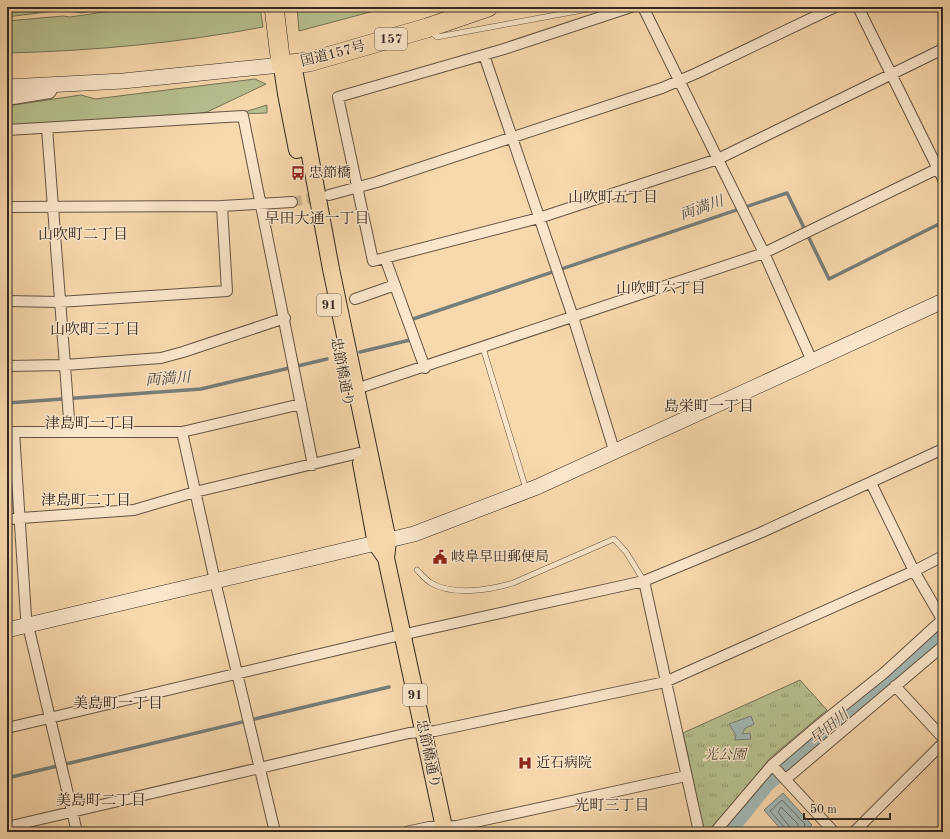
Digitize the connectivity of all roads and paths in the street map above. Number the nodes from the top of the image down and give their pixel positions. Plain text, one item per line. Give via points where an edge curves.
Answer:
1 (274, 7) edge
2 (284, 7) edge
3 (488, 7) edge
4 (599, 7) edge
5 (631, 7) edge
6 (643, 7) edge
7 (835, 7) edge
8 (858, 7) edge
9 (427, 28) junction
10 (283, 41) junction
11 (943, 49) edge
12 (484, 55) junction
13 (287, 65) junction
14 (891, 74) junction
15 (680, 80) junction
16 (56, 84) junction
17 (7, 87) edge
18 (7, 100) edge
19 (47, 128) junction
20 (7, 130) edge
21 (512, 138) junction
22 (718, 159) junction
23 (940, 167) edge
24 (943, 179) edge
25 (357, 188) junction
26 (329, 194) tunnel mouth
27 (292, 202) tunnel mouth
28 (262, 205) junction
29 (222, 206) junction
30 (7, 207) edge
31 (53, 207) junction
32 (539, 218) junction
33 (764, 253) junction
34 (385, 258) junction
35 (395, 285) junction
36 (355, 299) dead end
37 (7, 301) edge
38 (943, 301) edge
39 (60, 302) junction
40 (573, 317) junction
41 (285, 318) junction
42 (483, 348) junction
43 (812, 361) junction
44 (65, 365) junction
45 (7, 366) edge
46 (425, 368) junction
47 (356, 389) junction
48 (301, 404) junction
49 (11, 432) edge
50 (70, 432) junction
51 (182, 432) junction
52 (943, 449) edge
53 (614, 450) junction
54 (359, 453) junction
55 (314, 465) junction
56 (872, 483) junction
57 (527, 490) junction
58 (195, 492) junction
59 (20, 518) junction
60 (7, 519) edge
61 (382, 542) junction
62 (943, 556) edge
63 (417, 570) dead end
64 (914, 571) junction
65 (215, 581) junction
66 (644, 581) junction
67 (943, 620) edge
68 (27, 625) junction
69 (7, 630) edge
70 (402, 635) junction
71 (943, 646) edge
72 (237, 674) junction
73 (665, 682) junction
74 (895, 686) junction
75 (50, 718) junction
76 (7, 728) edge
77 (423, 732) junction
78 (943, 738) edge
79 (943, 743) edge
80 (774, 767) junction
81 (260, 768) junction
82 (686, 776) junction
83 (785, 778) junction
84 (72, 812) junction
85 (7, 827) edge
86 (444, 829) edge
87 (76, 832) edge
88 (275, 832) edge
89 (406, 832) edge
90 (700, 832) edge
91 (715, 832) edge
92 (834, 832) edge
93 (854, 832) edge

1 - 10 highway, 国道157号
2 - 10 highway, 国道157号
3 - 9 highway, 国道157号 / 157
4 - 9 lane via 437,37
5 - 12 street
6 - 15 street
7 - 15 street
8 - 14 street
9 - 13 highway, 国道157号 / 157 via 309,62
10 - 13 highway, 国道157号
11 - 14 street
12 - 21 street
12 - 25 street via 338,97
13 - 16 street via 123,81
13 - 47 main road, 忠節橋通り / 91
13 - 54 main road, 忠節橋通り / 91 via 286,94
14 - 22 street
14 - 23 street
15 - 21 street
15 - 22 street
16 - 17 street
16 - 18 street via 50,93
19 - 20 street
19 - 28 street via 243,116
19 - 31 street
21 - 25 street
21 - 32 street
22 - 32 street
22 - 33 street
23 - 24 street
23 - 33 street
25 - 26 street
25 - 34 street via 373,261
27 - 28 street
28 - 29 street
28 - 41 street
29 - 31 street
29 - 39 street via 227,291
30 - 31 street
31 - 39 street
32 - 34 street
32 - 40 street
33 - 40 street
33 - 43 street
34 - 35 street
35 - 36 street
35 - 46 street
37 - 39 street
38 - 43 street
39 - 44 street
40 - 42 street
40 - 53 street
41 - 44 street via 172,356
41 - 48 street
42 - 46 street
42 - 57 lane
43 - 53 street
44 - 45 street
44 - 50 street
46 - 47 street
47 - 61 main road, 忠節橋通り / 91
48 - 51 street
48 - 55 street
49 - 50 street
49 - 59 street
50 - 51 street
51 - 58 street
52 - 56 street
53 - 57 street
54 - 55 street
54 - 61 main road, 忠節橋通り / 91
55 - 58 street
56 - 64 street
56 - 66 street
57 - 61 street via 414,534
58 - 59 street via 134,510
58 - 65 street
59 - 60 street
59 - 68 street
61 - 65 street
61 - 70 main road, 忠節橋通り / 91
62 - 64 street
63 - 66 lane via 430,583 478,591 513,583 614,540 626,552
64 - 67 street
64 - 73 street
65 - 68 street
65 - 72 street
66 - 70 street
66 - 73 street via 660,647
67 - 80 street via 884,673 813,730
68 - 69 street
68 - 75 street
70 - 72 street
70 - 77 main road, 忠節橋通り / 91
71 - 74 street
72 - 75 street
72 - 81 street
73 - 77 street
73 - 82 street
74 - 78 street
74 - 83 street
75 - 76 street
75 - 84 street
77 - 81 street via 409,733
77 - 86 main road, 忠節橋通り / 91
79 - 93 street
80 - 83 street
80 - 91 street
81 - 84 street
81 - 88 street
82 - 86 street
82 - 90 street
83 - 92 street
84 - 85 street
84 - 87 street
86 - 89 street

